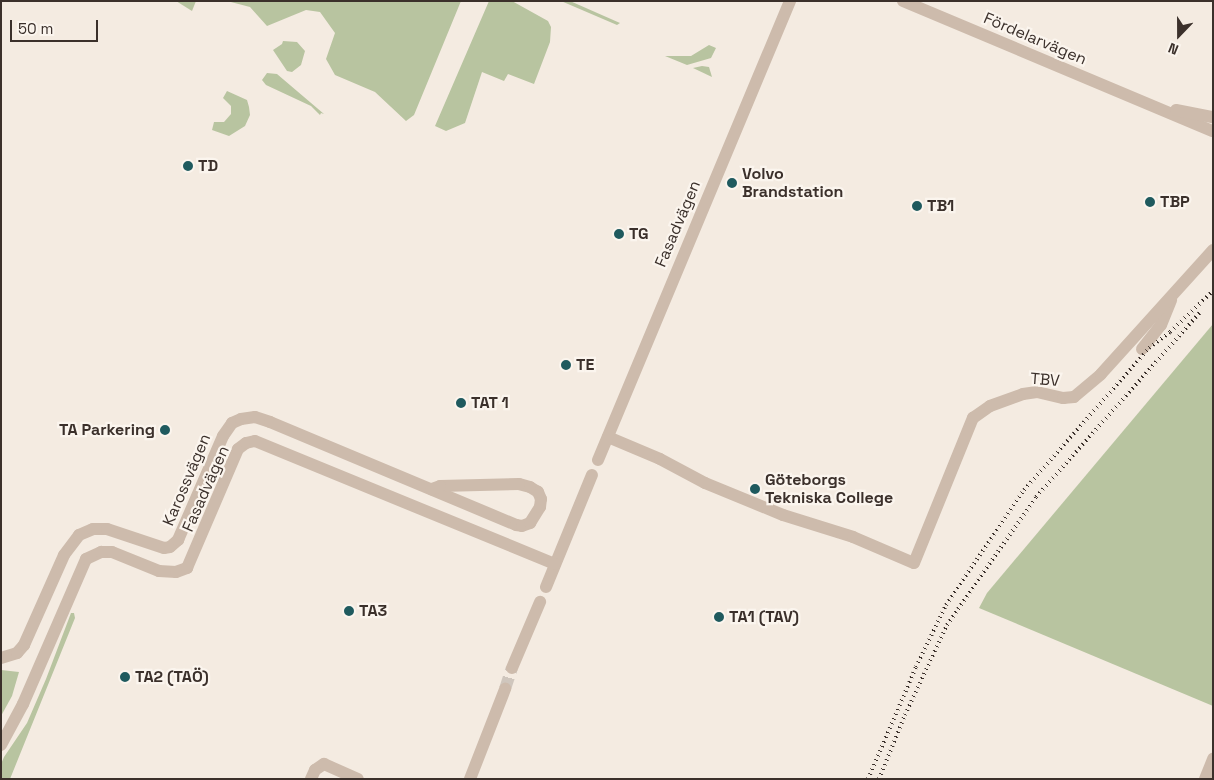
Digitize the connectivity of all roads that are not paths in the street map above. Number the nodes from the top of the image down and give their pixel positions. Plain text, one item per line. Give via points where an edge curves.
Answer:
1 (790, 1) edge
2 (903, 1) edge
3 (1154, 106) junction
4 (1213, 117) edge
5 (1213, 131) edge
6 (1213, 250) edge
7 (1184, 282) junction
8 (1142, 349) dead end
9 (608, 437) junction
10 (598, 460) dead end
11 (592, 475) dead end
12 (432, 489) junction
13 (555, 564) junction
14 (546, 587) dead end
15 (540, 602) dead end
16 (1, 658) edge
17 (512, 668) tunnel mouth
18 (505, 689) tunnel mouth
19 (1, 745) edge
20 (1213, 759) edge
21 (311, 779) edge
22 (358, 779) edge
23 (470, 779) edge
24 (1205, 779) edge

1 - 9 street, Fasadvägen
2 - 3 street, Fördelarvägen
3 - 4 street, Fördelarvägen
3 - 5 street, Fördelarvägen
6 - 7 street, TBV
7 - 8 street via 1160,325
7 - 9 street, TBV via 1101,374 1074,397 1062,398 1037,392 1023,394 990,406 973,418 914,563 705,483 660,458
9 - 10 street, Fasadvägen
11 - 13 street
12 - 12 street, Karossvägen via 522,526 536,516 541,499 538,492 519,484 440,486
12 - 16 street, Karossvägen via 270,422 255,417 241,419 232,423 222,436 178,540 164,548 107,529 93,529 79,535 64,554 24,645 17,653
13 - 14 street
13 - 19 street, Fasadvägen via 255,441 246,443 238,449 188,568 176,572 159,571 112,552 101,552 86,559 23,704
15 - 17 street
18 - 23 street
20 - 24 street
21 - 22 street via 315,770 324,764

